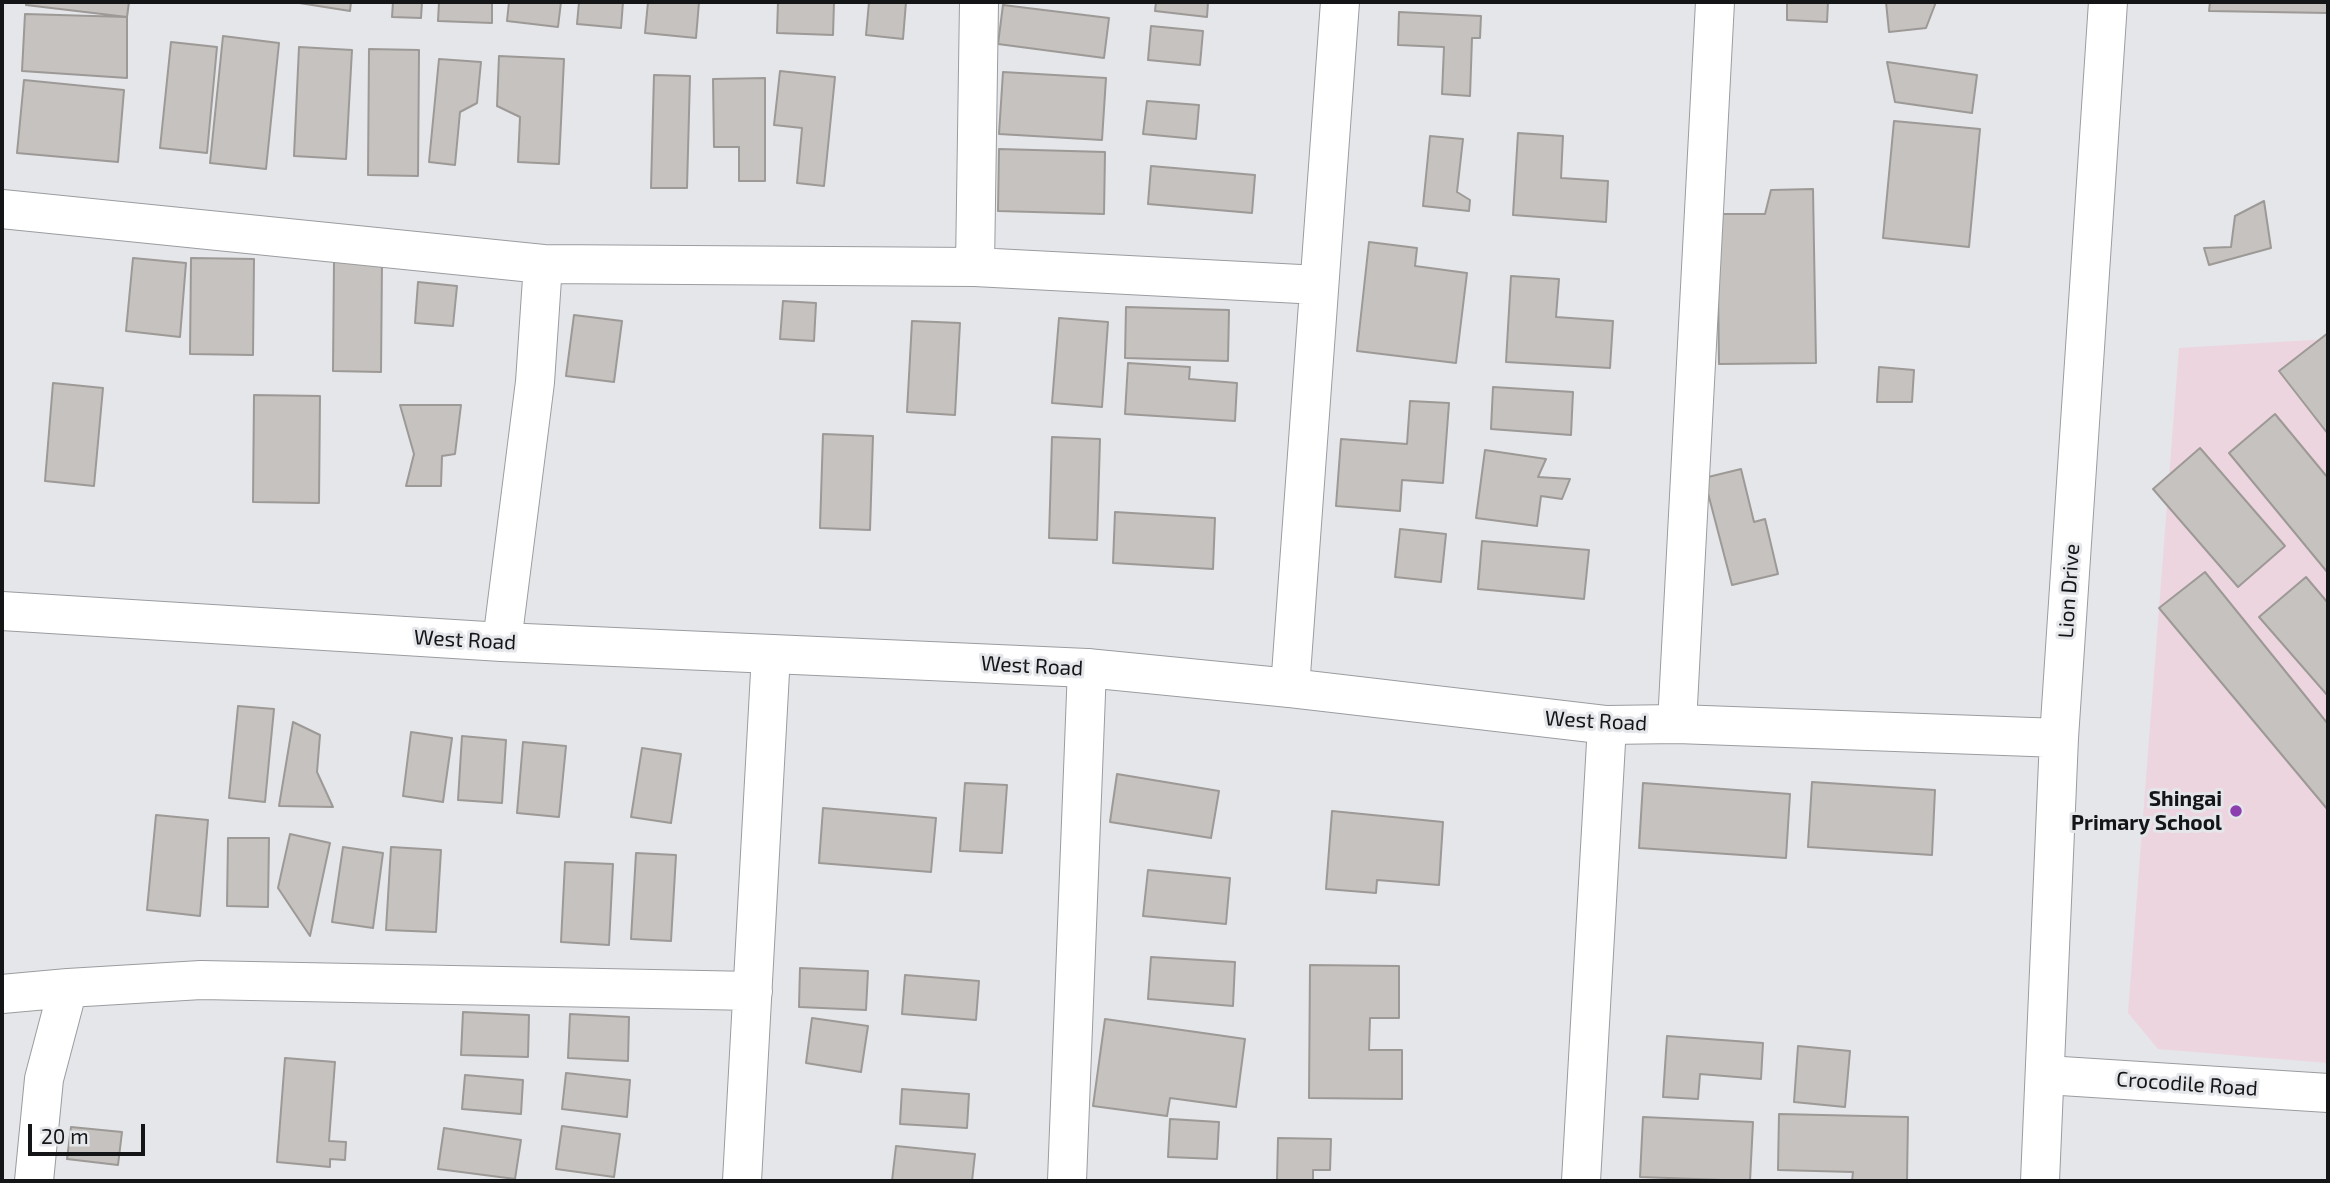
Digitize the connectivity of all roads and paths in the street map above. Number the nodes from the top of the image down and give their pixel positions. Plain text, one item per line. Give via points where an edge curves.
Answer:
1 (979, 2) edge
2 (1340, 2) edge
3 (1715, 2) edge
4 (2108, 2) edge
5 (2, 209) edge
6 (543, 264) junction
7 (975, 267) junction
8 (1319, 285) junction
9 (2, 611) edge
10 (502, 642) junction
11 (771, 654) junction
12 (1087, 668) junction
13 (1290, 688) junction
14 (1677, 724) junction
15 (1607, 726) junction
16 (2059, 738) junction
17 (68, 988) junction
18 (753, 991) junction
19 (2, 994) edge
20 (2046, 1075) junction
21 (2328, 1093) edge
22 (34, 1181) edge
23 (742, 1181) edge
24 (1067, 1181) edge
25 (1581, 1181) edge
26 (2040, 1181) edge

1 - 7 street
2 - 8 street
3 - 14 street
4 - 16 street, Lion Drive
5 - 6 street
6 - 7 street
6 - 10 street via 535,382
7 - 8 street
8 - 13 street
9 - 10 street, West Road
10 - 11 street, West Road
11 - 12 street, West Road
11 - 18 street
12 - 13 street, West Road
12 - 24 street
13 - 15 street, West Road
14 - 15 street, West Road
14 - 16 street, West Road
15 - 25 street
16 - 20 street, Lion Drive
17 - 18 street via 201,980
17 - 19 street
17 - 22 street via 44,1079
18 - 23 street
20 - 21 street, Crocodile Road
20 - 26 street, Lion Drive

